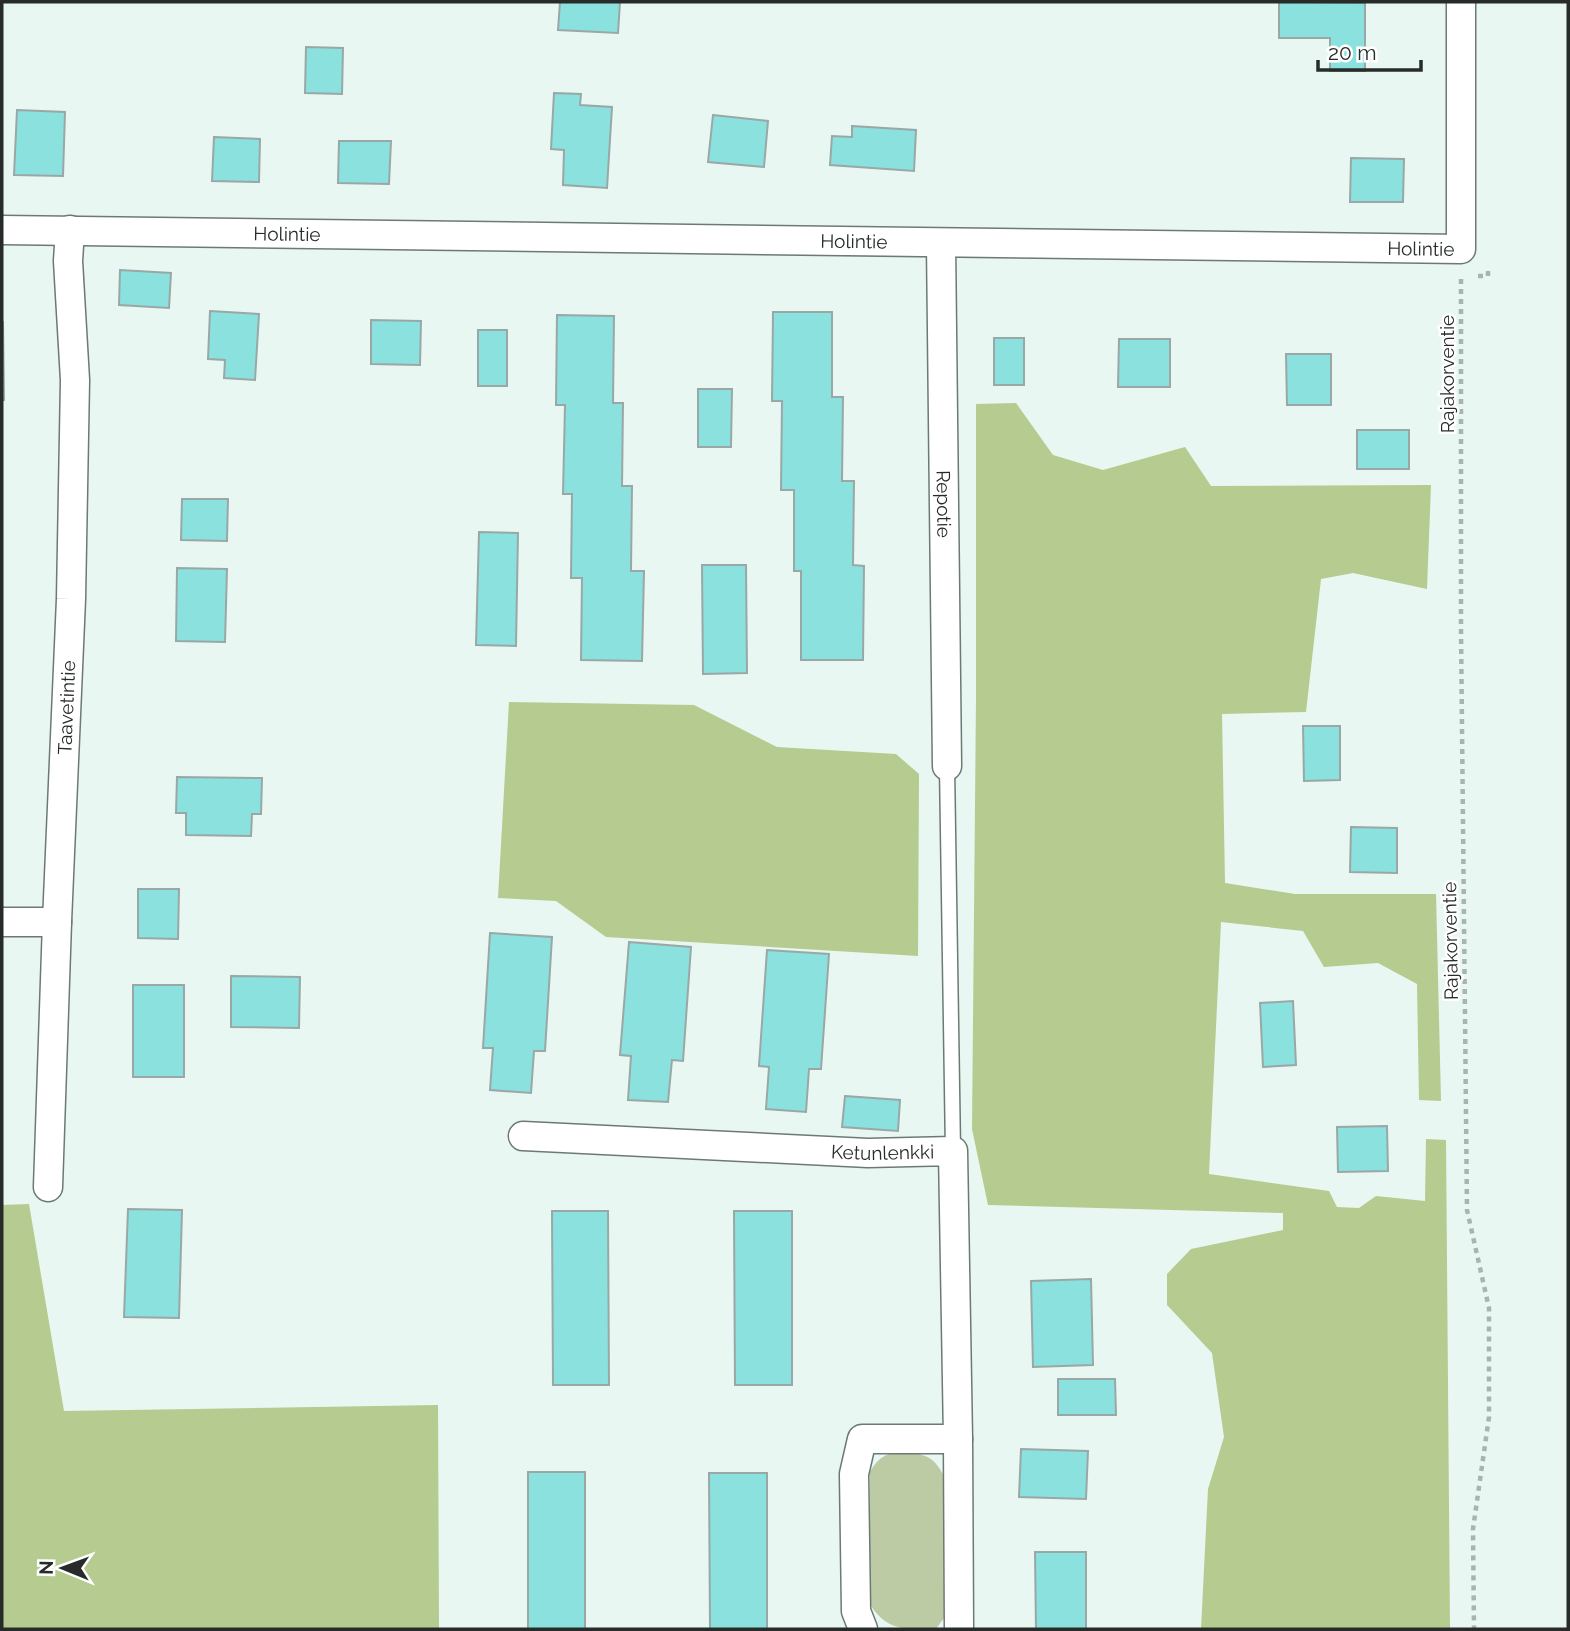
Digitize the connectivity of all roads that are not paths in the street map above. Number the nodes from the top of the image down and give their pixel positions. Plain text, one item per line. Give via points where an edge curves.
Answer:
1 (1461, 2) edge
2 (2, 230) edge
3 (70, 230) junction
4 (941, 243) junction
5 (947, 766) joint
6 (2, 922) edge
7 (57, 922) junction
8 (523, 1136) dead end
9 (953, 1151) junction
10 (48, 1187) dead end
11 (958, 1439) junction
12 (863, 1629) edge
13 (959, 1629) edge

1 - 4 street, Holintie via 1461,249
2 - 3 street, Holintie
3 - 4 street, Holintie
3 - 7 street, Taavetintie via 75,380 71,599
4 - 5 street, Repotie
5 - 9 lane
6 - 7 street
7 - 10 street, Taavetintie
8 - 9 street, Ketunlenkki via 868,1153
9 - 11 street, Ketunlenkki
11 - 12 street via 862,1439 854,1474 856,1611
11 - 13 street, Ketunlenkki

